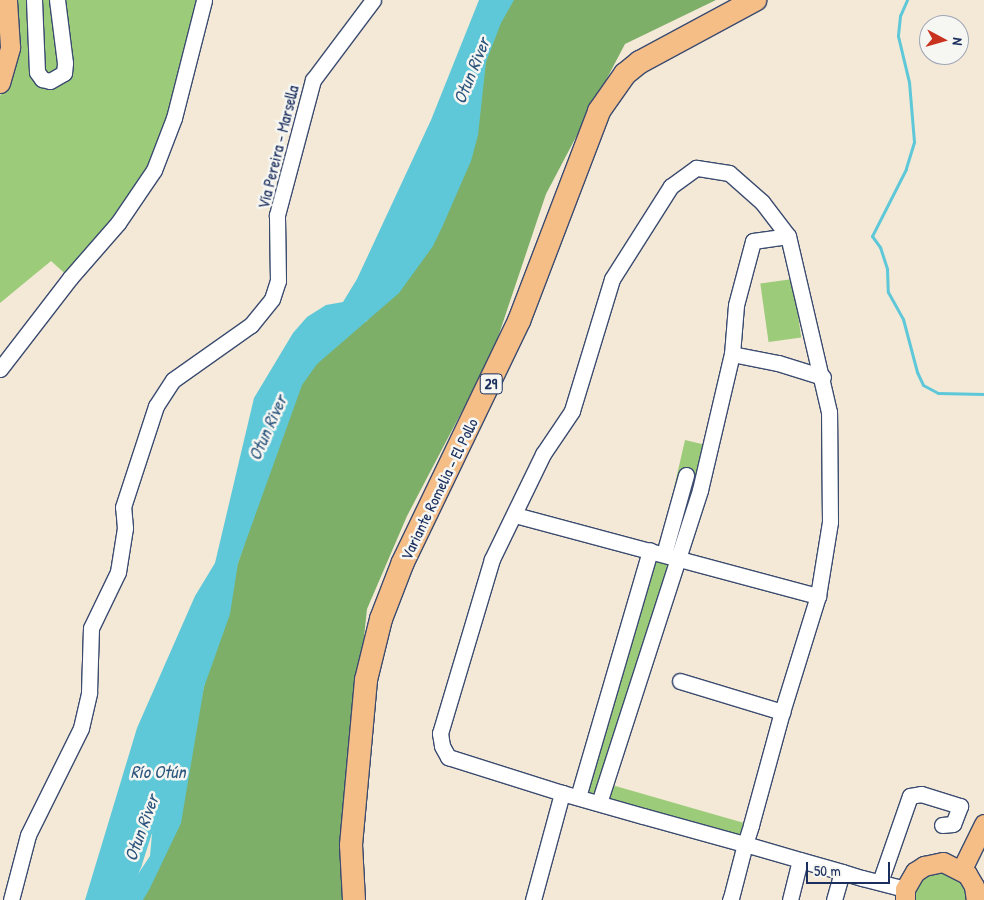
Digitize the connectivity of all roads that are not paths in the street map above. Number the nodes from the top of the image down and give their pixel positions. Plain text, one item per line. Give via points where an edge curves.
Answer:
1 (7, 0) edge
2 (34, 0) edge
3 (57, 0) edge
4 (204, 0) edge
5 (373, 0) edge
6 (755, 0) edge
7 (0, 83) edge
8 (788, 236) junction
9 (732, 354) junction
10 (0, 369) edge
11 (822, 377) junction
12 (686, 475) dead end
13 (515, 515) junction
14 (664, 554) junction
15 (818, 596) junction
16 (680, 681) dead end
17 (782, 712) junction
18 (562, 793) junction
19 (578, 797) junction
20 (600, 803) junction
21 (984, 824) edge
22 (936, 825) dead end
23 (745, 844) junction
24 (979, 846) edge
25 (800, 860) junction
26 (962, 869) junction
27 (842, 872) junction
28 (880, 882) junction
29 (905, 895) edge
30 (11, 900) edge
31 (354, 900) edge
32 (533, 900) edge
33 (730, 900) edge
34 (790, 900) edge
35 (834, 900) edge
36 (976, 900) edge

1 - 7 main road via 10,47
2 - 3 street via 37,72 42,79 50,81 64,73 65,63
4 - 10 street via 174,118 154,170 118,223 64,285
5 - 30 street, Vía Pereira - Marsella via 313,80 277,215 278,281 272,299 251,325 172,380 156,406 123,507 125,528 118,572 91,628 89,692 81,728 28,835
6 - 31 highway, Variante Romelia - El Pollo / 29 via 640,62 625,74 599,111 516,329 403,562 381,620 366,680 351,846
8 - 9 street via 752,241 736,305
8 - 11 street
8 - 13 street via 762,202 729,173 696,168 672,186 612,278 572,411 543,454
9 - 11 street via 778,362
9 - 14 street via 700,490
11 - 15 street via 829,412 832,480 830,522
12 - 14 street
13 - 14 street
13 - 18 street via 492,559 440,734 442,746 448,757
14 - 15 street
14 - 19 street
14 - 20 street
15 - 17 street
16 - 17 street
17 - 23 street
18 - 19 street
18 - 32 street
19 - 20 street
20 - 23 street
21 - 24 main road
22 - 28 street via 953,824 960,808 921,794 910,796
23 - 25 street
23 - 33 street
24 - 26 main road
25 - 27 street
25 - 34 street
26 - 29 main road via 943,862 924,866 915,872
26 - 36 main road via 971,880
27 - 28 street
27 - 35 street
28 - 29 street

